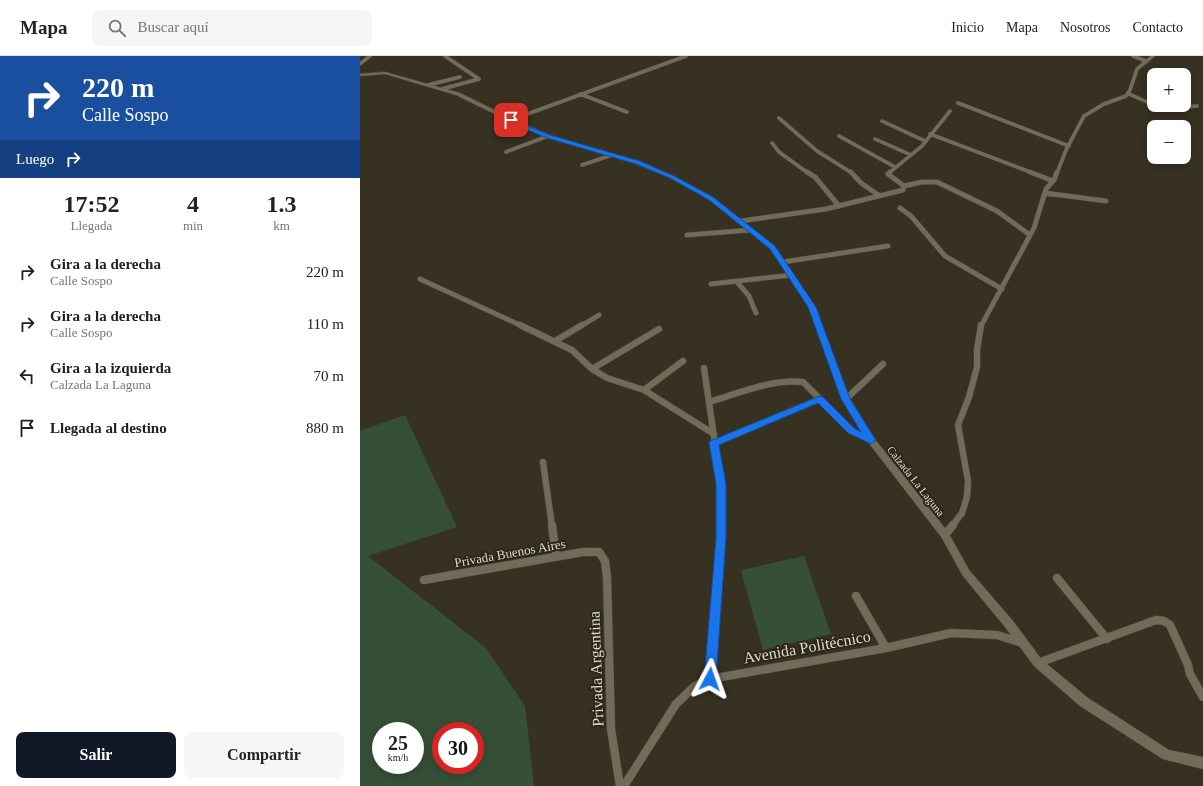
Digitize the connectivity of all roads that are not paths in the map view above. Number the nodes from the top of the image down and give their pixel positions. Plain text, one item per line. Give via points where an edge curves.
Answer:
1 (370, 56) edge
2 (445, 56) edge
3 (686, 56) edge
4 (1133, 56) edge
5 (1153, 56) edge
6 (1146, 61) junction
7 (360, 64) edge
8 (360, 75) edge
9 (460, 77) dead end
10 (428, 85) junction
11 (442, 89) junction
12 (580, 94) junction
13 (1128, 94) junction
14 (1147, 102) edge
15 (958, 103) dead end
16 (1197, 106) dead end
17 (1191, 107) edge
18 (950, 111) dead end
19 (627, 112) dead end
20 (780, 118) dead end
21 (511, 120) junction
22 (882, 120) dead end
23 (930, 134) junction
24 (548, 136) junction
25 (839, 136) dead end
26 (876, 139) dead end
27 (925, 141) junction
28 (772, 143) dead end
29 (1069, 146) junction
30 (506, 152) dead end
31 (612, 155) junction
32 (911, 155) junction
33 (582, 165) dead end
34 (895, 167) junction
35 (1053, 181) junction
36 (904, 186) junction
37 (1045, 193) junction
38 (880, 196) junction
39 (1106, 201) dead end
40 (839, 206) junction
41 (900, 208) dead end
42 (741, 221) junction
43 (751, 230) junction
44 (687, 235) dead end
45 (1030, 235) junction
46 (888, 246) dead end
47 (783, 262) junction
48 (792, 275) junction
49 (420, 279) dead end
50 (737, 282) junction
51 (711, 284) dead end
52 (1002, 289) junction
53 (756, 312) dead end
54 (599, 315) dead end
55 (659, 329) dead end
56 (555, 341) junction
57 (683, 361) dead end
58 (882, 364) dead end
59 (704, 368) dead end
60 (592, 369) junction
61 (644, 390) junction
62 (820, 399) junction
63 (846, 399) junction
64 (709, 402) junction
65 (714, 434) junction
66 (871, 440) junction
67 (714, 443) junction
68 (543, 462) dead end
69 (945, 535) junction
70 (600, 553) joint
71 (556, 556) junction
72 (1057, 578) dead end
73 (424, 580) dead end
74 (856, 596) dead end
75 (1107, 639) junction
76 (1024, 643) junction
77 (886, 648) junction
78 (1038, 663) junction
79 (710, 679) junction
80 (1203, 697) edge
81 (1203, 763) edge
82 (620, 786) edge
83 (624, 786) edge

1 - 7 street
2 - 11 street via 479,79
3 - 12 street
4 - 6 street
5 - 6 street
6 - 13 street via 1136,71
8 - 10 street, Calzada La Laguna via 386,73
9 - 10 street
10 - 11 street, Calzada La Laguna
11 - 21 street, Calzada La Laguna via 482,104
12 - 19 street
12 - 21 street
13 - 14 street
13 - 29 street via 1084,116
15 - 29 street
16 - 17 street
18 - 23 street
20 - 38 street via 817,151 846,168 861,183
21 - 24 street, Calzada La Laguna
22 - 27 street
23 - 27 street
23 - 35 street
24 - 30 street
24 - 31 street, Calzada La Laguna
25 - 34 street
26 - 32 street
27 - 32 street
28 - 40 street via 799,168 815,177
29 - 35 street
31 - 33 street
31 - 42 street, Calzada La Laguna via 672,177 711,198
32 - 34 street
34 - 36 street via 888,174
35 - 37 street
36 - 38 street via 903,190
36 - 45 street via 937,182 997,211
37 - 39 street
37 - 45 street
38 - 40 street
40 - 42 street
41 - 52 street via 911,216 945,256
42 - 43 street, Calzada La Laguna
43 - 44 street
43 - 47 street, Calzada La Laguna via 772,247
45 - 52 street
46 - 47 street
47 - 48 street, Calzada La Laguna
48 - 50 street
48 - 63 street, Calzada La Laguna via 812,307
49 - 56 street
50 - 51 street
50 - 53 street via 750,296
52 - 69 street via 981,325 977,367 958,425 968,481 967,497 962,513
54 - 56 street
55 - 60 street
56 - 60 street via 572,350
57 - 61 street
58 - 63 street
59 - 64 street
60 - 61 street via 607,378
61 - 65 street
62 - 64 street via 804,382 794,380
62 - 66 street via 852,431
62 - 67 street
63 - 66 street, Calzada La Laguna
64 - 65 street
65 - 67 street
66 - 69 street, Calzada La Laguna
67 - 79 street via 721,484 721,538
68 - 71 street
69 - 76 street, Calzada La Laguna via 966,573
70 - 71 street, Privada Buenos Aires via 582,552
70 - 82 street, Privada Argentina via 605,561 607,578 611,729
71 - 73 street, Privada Buenos Aires
72 - 75 street
74 - 77 street
75 - 78 street
75 - 80 street via 1156,620 1168,622 1190,674
76 - 77 street, Avenida Politécnico via 997,635 951,633
76 - 78 street, Calzada La Laguna
77 - 79 street, Avenida Politécnico
78 - 81 street, Calzada La Laguna via 1084,702 1166,755
79 - 83 street, Avenida Politécnico via 695,686 676,704

